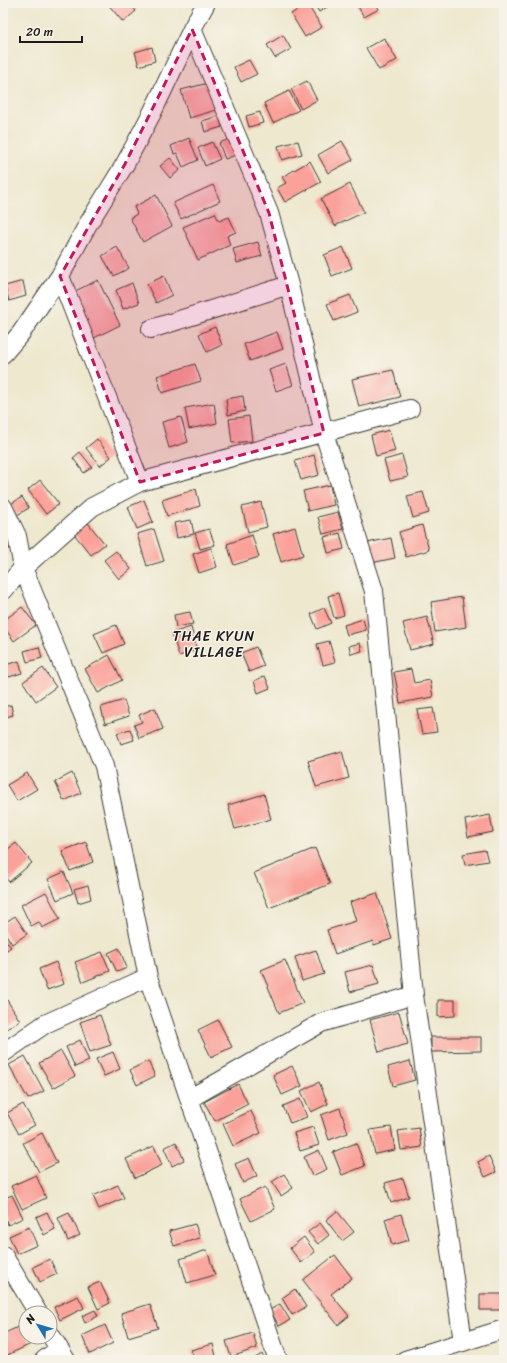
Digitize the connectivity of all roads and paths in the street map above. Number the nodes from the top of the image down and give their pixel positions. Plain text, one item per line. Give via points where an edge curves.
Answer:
1 (206, 3) edge
2 (192, 29) junction
3 (60, 276) junction
4 (289, 285) junction
5 (151, 329) dead end
6 (3, 354) edge
7 (410, 409) dead end
8 (324, 433) junction
9 (140, 482) junction
10 (3, 507) edge
11 (23, 568) junction
12 (3, 591) edge
13 (148, 977) junction
14 (414, 994) junction
15 (3, 1053) edge
16 (189, 1099) junction
17 (3, 1255) edge
18 (33, 1305) edge
19 (504, 1329) edge
20 (463, 1342) junction
21 (57, 1345) edge
22 (63, 1355) edge
23 (44, 1360) edge
24 (278, 1360) edge
25 (405, 1360) edge

1 - 2 street
2 - 3 street via 125,164
2 - 4 street via 269,213
3 - 6 street via 21,333
3 - 9 street
4 - 5 street
4 - 8 street
7 - 8 street
8 - 9 street
8 - 14 street via 374,591
9 - 11 street via 92,507
10 - 11 street via 17,536
11 - 12 street
11 - 13 street via 104,766
13 - 15 street via 45,1024
13 - 16 street
14 - 16 street via 321,1023
14 - 20 street
16 - 24 street
17 - 18 street
19 - 20 street
20 - 25 street
21 - 22 street
22 - 23 street

